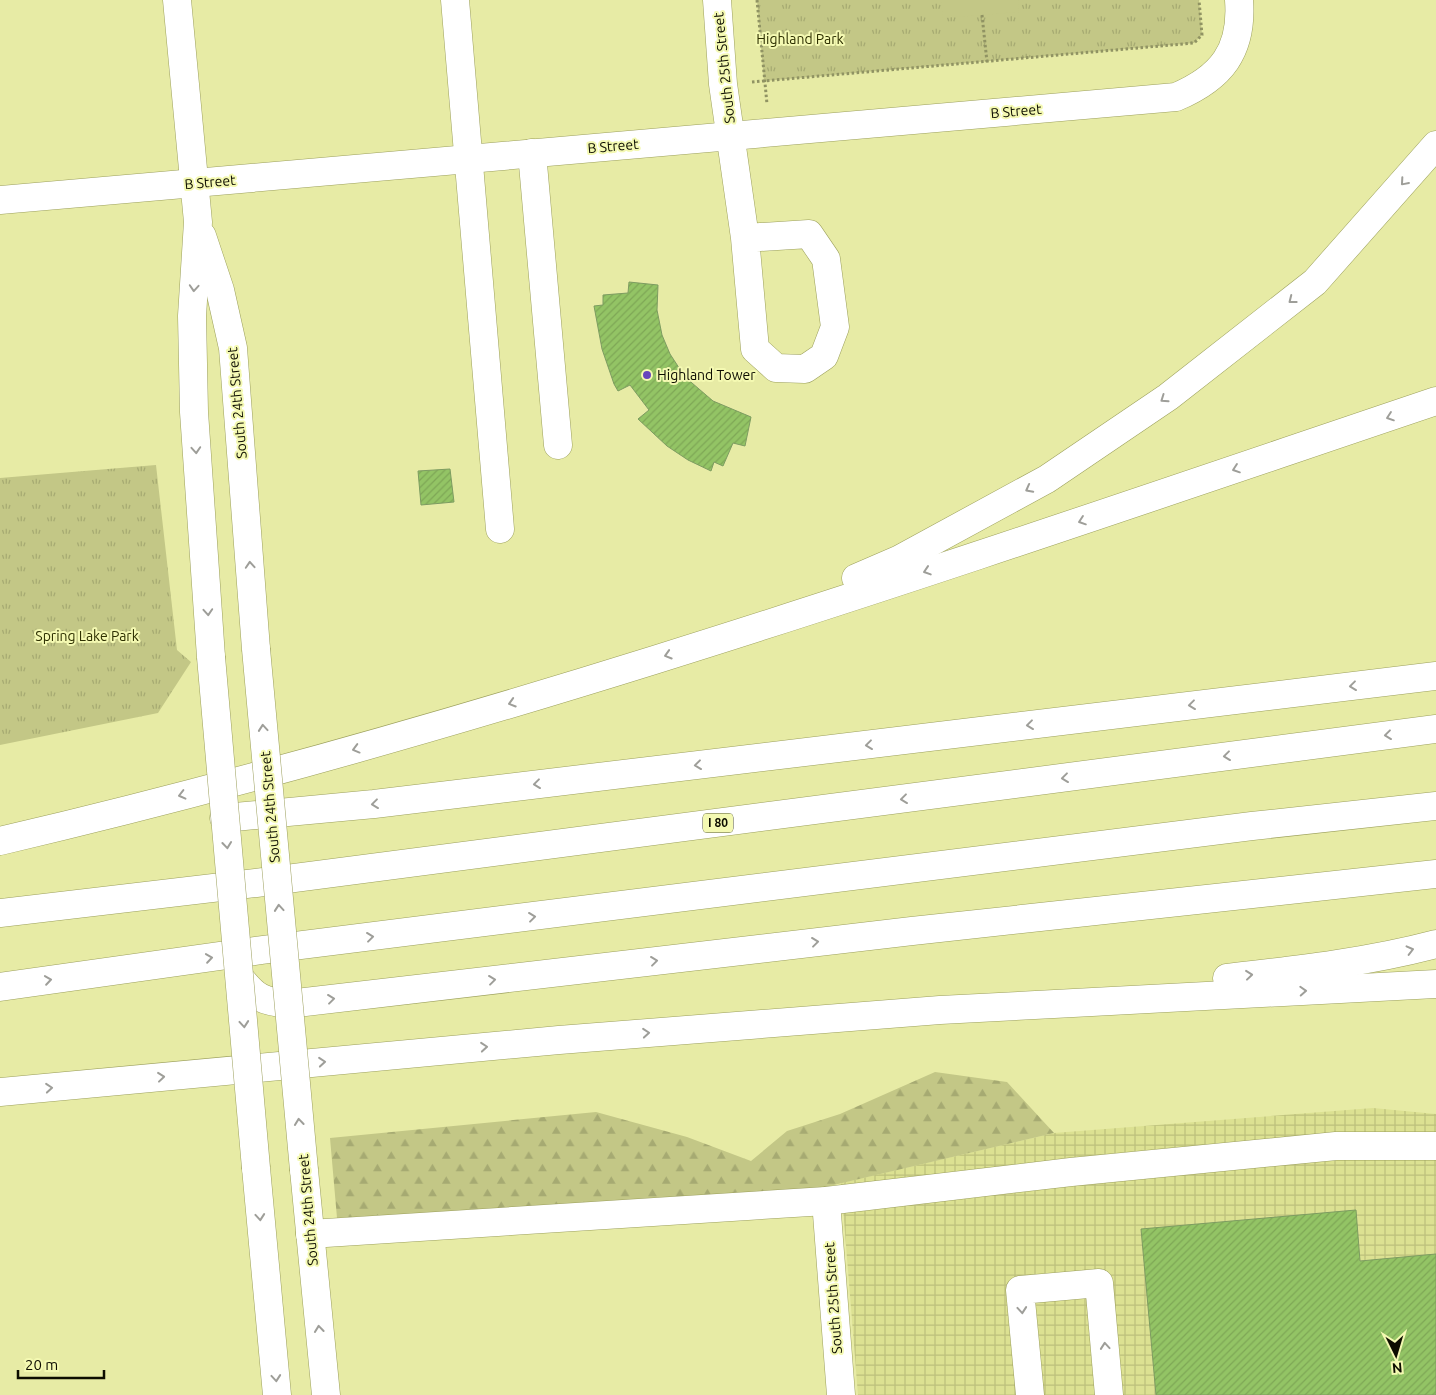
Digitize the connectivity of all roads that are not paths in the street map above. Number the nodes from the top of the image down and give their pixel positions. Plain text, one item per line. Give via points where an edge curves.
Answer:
1 (177, 0) edge
2 (455, 0) edge
3 (717, 0) edge
4 (1239, 0) edge
5 (730, 135) junction
6 (1436, 146) edge
7 (532, 153) junction
8 (469, 159) junction
9 (194, 184) junction
10 (0, 200) edge
11 (198, 222) junction
12 (745, 238) junction
13 (1436, 401) edge
14 (558, 445) dead end
15 (500, 529) dead end
16 (714, 641) junction
17 (1436, 676) edge
18 (1436, 729) edge
19 (1436, 806) edge
20 (270, 815) junction
21 (224, 818) junction
22 (0, 841) edge
23 (1436, 874) edge
24 (0, 913) edge
25 (1436, 944) edge
26 (240, 978) junction
27 (1436, 984) edge
28 (0, 987) edge
29 (288, 1004) junction
30 (940, 1010) junction
31 (0, 1092) edge
32 (1436, 1146) edge
33 (826, 1201) junction
34 (310, 1234) junction
35 (277, 1395) edge
36 (326, 1395) edge
37 (840, 1395) edge
38 (1030, 1395) edge
39 (1109, 1395) edge

1 - 9 main road, South 24th Street
2 - 8 main road
3 - 5 main road, South 25th Street
4 - 5 main road, B Street via 1237,38 1229,57 1199,87 1176,97
5 - 7 main road, B Street
5 - 12 main road, South 25th Street
6 -> 16 main road via 1315,282 1168,397 1047,479 900,559
7 - 8 main road, B Street
7 - 14 main road
8 - 9 main road, B Street
8 - 15 main road
9 - 10 main road, B Street
9 - 11 main road, South 24th Street
20 -> 11 main road, South 24th Street, bridge via 233,348 220,290
11 -> 21 main road, South 24th Street, bridge via 192,316 194,412
12 - 12 main road, South 25th Street via 809,234 826,259 834,327 824,356 805,369 776,368 755,349
13 -> 16 main road
16 -> 22 main road via 397,738
17 -> 20 main road
18 -> 24 main road, I 80 via 276,881
28 -> 19 main road via 272,949
20 - 21 main road
29 -> 20 main road, South 24th Street, bridge
21 -> 26 main road, South 24th Street, bridge
29 -> 23 main road
30 -> 25 main road via 1304,969
26 - 29 main road via 264,1002
26 -> 35 main road, South 24th Street, bridge
30 -> 27 main road
34 -> 29 main road, South 24th Street, bridge
31 -> 30 main road via 559,1040
32 - 33 main road via 1336,1146 1071,1172
33 - 34 main road
33 - 37 main road, South 25th Street
36 -> 34 main road, South 24th Street
39 -> 38 main road via 1099,1283 1020,1290

